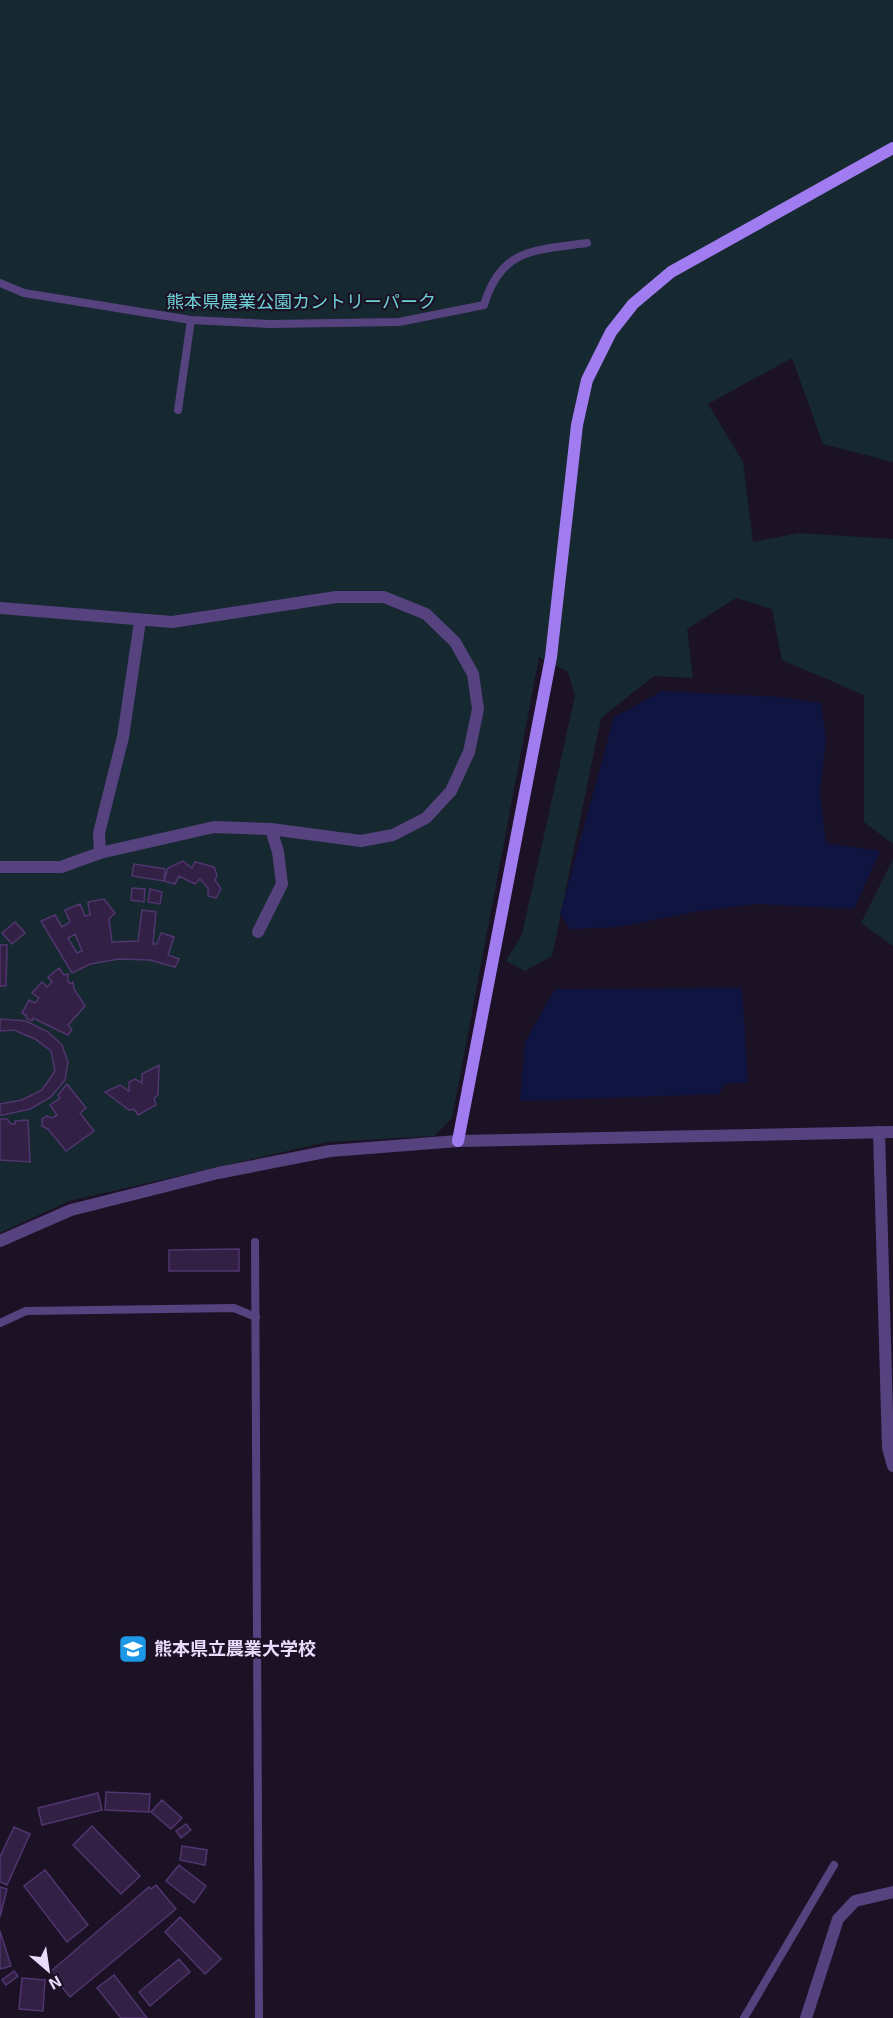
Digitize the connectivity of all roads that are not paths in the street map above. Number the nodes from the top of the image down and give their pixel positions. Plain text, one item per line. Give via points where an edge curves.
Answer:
1 (893, 148) edge
2 (587, 243) dead end
3 (0, 283) edge
4 (191, 320) junction
5 (178, 410) dead end
6 (0, 608) edge
7 (140, 621) junction
8 (271, 829) junction
9 (100, 853) junction
10 (0, 867) edge
11 (258, 932) dead end
12 (879, 1132) junction
13 (893, 1132) edge
14 (458, 1141) junction
15 (0, 1241) edge
16 (255, 1242) dead end
17 (256, 1317) junction
18 (0, 1323) edge
19 (893, 1466) edge
20 (834, 1865) dead end
21 (893, 1892) edge
22 (259, 2018) edge
23 (744, 2018) edge
24 (806, 2018) edge

1 - 14 street via 671,272 633,304 611,332 587,380 577,425 551,657
2 - 4 lane via 532,250 506,264 491,283 484,305 399,322 270,324
3 - 4 lane via 24,293
4 - 5 lane
6 - 7 street
7 - 8 street via 172,622 336,597 384,597 426,614 454,642 473,674 478,709 470,752 451,791 426,818 393,835 361,841
7 - 9 street via 123,737 99,833
8 - 9 street via 214,827
8 - 11 street via 282,884
9 - 10 street via 61,867
12 - 13 street
12 - 14 street
12 - 19 street via 888,1448
14 - 15 street via 330,1151 218,1173 71,1210
16 - 17 lane
17 - 18 lane via 234,1308 26,1311
17 - 22 lane
20 - 23 lane
21 - 24 street via 855,1901 838,1919

